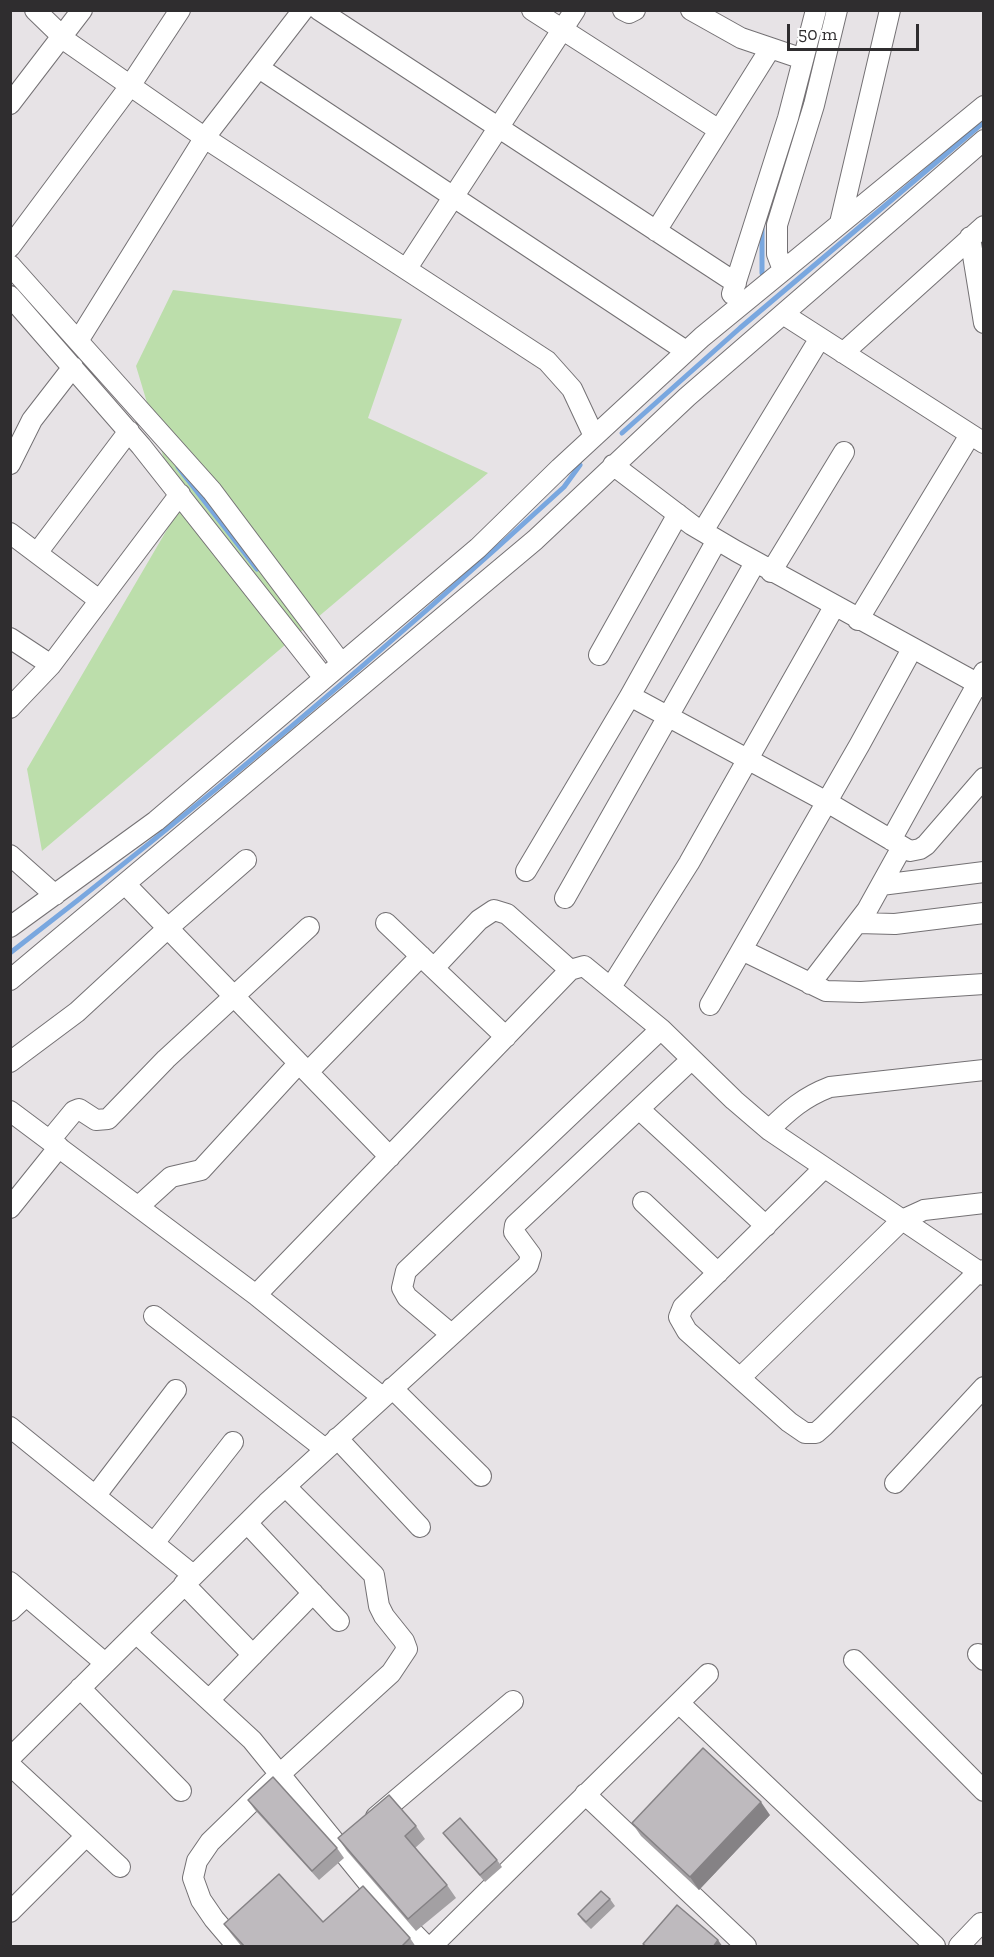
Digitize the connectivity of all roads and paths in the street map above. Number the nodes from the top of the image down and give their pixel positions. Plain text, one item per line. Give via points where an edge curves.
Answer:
1 (35, 10) edge
2 (82, 10) edge
3 (180, 10) edge
4 (303, 10) edge
5 (320, 10) edge
6 (532, 10) edge
7 (575, 10) edge
8 (623, 10) edge
9 (635, 10) edge
10 (691, 10) edge
11 (816, 10) edge
12 (837, 10) edge
13 (890, 10) edge
14 (562, 30) junction
15 (62, 37) junction
16 (770, 49) junction
17 (803, 59) junction
18 (259, 68) junction
19 (130, 86) junction
20 (10, 104) edge
21 (984, 106) edge
22 (499, 129) junction
23 (719, 130) junction
24 (205, 138) junction
25 (984, 140) edge
26 (453, 197) junction
27 (840, 224) junction
28 (656, 231) junction
29 (977, 232) edge
30 (10, 247) edge
31 (10, 265) edge
32 (406, 268) junction
33 (783, 270) junction
34 (735, 283) junction
35 (14, 309) edge
36 (783, 314) junction
37 (726, 317) junction
38 (984, 323) edge
39 (820, 338) junction
40 (78, 341) junction
41 (687, 351) junction
42 (843, 353) junction
43 (73, 367) junction
44 (129, 431) junction
45 (594, 436) junction
46 (977, 439) edge
47 (844, 452) dead end
48 (10, 464) edge
49 (613, 465) junction
50 (180, 494) junction
51 (678, 514) junction
52 (10, 533) edge
53 (710, 536) junction
54 (37, 553) junction
55 (763, 568) junction
56 (99, 600) junction
57 (834, 607) junction
58 (858, 620) junction
59 (10, 638) edge
60 (912, 649) junction
61 (599, 655) dead end
62 (51, 665) junction
63 (332, 671) junction
64 (981, 681) edge
65 (630, 696) junction
66 (10, 708) edge
67 (669, 717) junction
68 (747, 760) junction
69 (984, 778) edge
70 (827, 802) junction
71 (896, 844) junction
72 (10, 855) edge
73 (246, 860) dead end
74 (526, 871) dead end
75 (984, 872) edge
76 (126, 885) junction
77 (881, 885) junction
78 (55, 895) junction
79 (565, 898) dead end
80 (984, 913) edge
81 (386, 923) dead end
82 (858, 923) junction
83 (10, 927) edge
84 (309, 927) dead end
85 (168, 928) junction
86 (742, 950) junction
87 (427, 962) junction
88 (570, 970) junction
89 (10, 980) edge
90 (810, 984) junction
91 (984, 984) edge
92 (611, 987) junction
93 (235, 996) junction
94 (710, 1005) dead end
95 (661, 1029) junction
96 (506, 1037) junction
97 (693, 1059) junction
98 (10, 1062) edge
99 (304, 1068) junction
100 (984, 1070) edge
101 (639, 1110) junction
102 (10, 1111) edge
103 (769, 1130) junction
104 (54, 1143) junction
105 (390, 1157) junction
106 (824, 1168) junction
107 (643, 1202) dead end
108 (984, 1203) edge
109 (139, 1206) junction
110 (10, 1208) edge
111 (902, 1220) junction
112 (766, 1226) junction
113 (718, 1273) junction
114 (982, 1273) edge
115 (256, 1294) junction
116 (154, 1316) dead end
117 (451, 1335) junction
118 (740, 1378) junction
119 (984, 1387) edge
120 (176, 1390) dead end
121 (387, 1392) junction
122 (10, 1427) edge
123 (233, 1442) dead end
124 (331, 1444) junction
125 (481, 1476) dead end
126 (894, 1483) dead end
127 (285, 1486) junction
128 (96, 1494) junction
129 (247, 1523) junction
130 (420, 1527) dead end
131 (154, 1543) junction
132 (189, 1580) junction
133 (10, 1582) edge
134 (313, 1593) junction
135 (26, 1596) junction
136 (10, 1611) edge
137 (339, 1621) dead end
138 (136, 1633) junction
139 (253, 1654) junction
140 (854, 1660) dead end
141 (105, 1663) junction
142 (708, 1674) dead end
143 (80, 1688) junction
144 (209, 1700) junction
145 (513, 1701) dead end
146 (679, 1703) junction
147 (14, 1746) edge
148 (10, 1765) edge
149 (281, 1773) junction
150 (181, 1791) dead end
151 (984, 1791) edge
152 (585, 1794) junction
153 (86, 1836) junction
154 (340, 1848) junction
155 (120, 1867) dead end
156 (693, 1896) junction
157 (10, 1912) edge
158 (677, 1913) edge
159 (981, 1923) dead end
160 (237, 1947) edge
161 (426, 1947) edge
162 (432, 1947) edge
163 (746, 1947) edge
164 (935, 1947) edge
165 (959, 1947) edge

1 - 15 street
2 - 15 street
3 - 19 street
4 - 18 street
5 - 22 street
6 - 14 street
7 - 14 street
8 - 9 street
10 - 16 street via 726,31
11 - 17 street
12 - 33 street via 814,105 777,225 777,254
13 - 27 street
14 - 22 street
14 - 23 street
15 - 19 street
15 - 20 street
16 - 17 street
16 - 23 street
17 - 34 street
18 - 24 street
18 - 26 street
19 - 24 street
19 - 30 street
21 - 27 street
22 - 26 street
22 - 28 street
23 - 28 street
24 - 32 street
24 - 40 street
25 - 36 street
26 - 32 street
26 - 41 street
27 - 33 street
28 - 34 street
29 - 38 street
29 - 42 street
31 - 40 street
32 - 45 street via 547,361 572,389
33 - 37 street
34 - 37 street
35 - 43 street
36 - 39 street
36 - 49 street
37 - 41 street
39 - 42 street
39 - 53 street
40 - 63 street via 212,491
41 - 45 street
42 - 46 street
43 - 44 street
43 - 48 street via 32,420
44 - 50 street
44 - 54 street
45 - 63 street via 478,548
46 - 58 street
47 - 55 street
49 - 51 street
49 - 76 street via 535,540
50 - 56 street
50 - 63 street
51 - 53 street
51 - 61 street
52 - 54 street
53 - 55 street
53 - 65 street
54 - 56 street
55 - 57 street
55 - 67 street
56 - 62 street
57 - 58 street
57 - 68 street
58 - 60 street
59 - 62 street
60 - 64 street
60 - 70 street
62 - 66 street
63 - 78 street via 156,821
64 - 71 street
65 - 67 street
65 - 74 street
67 - 68 street
67 - 79 street
68 - 70 street
68 - 92 street via 689,863
69 - 71 street via 926,845 915,851
70 - 71 street
70 - 86 street
71 - 77 street
72 - 78 street
73 - 85 street
75 - 77 street
76 - 85 street
76 - 89 street
77 - 82 street
78 - 83 street
80 - 82 street via 894,924
81 - 87 street
82 - 90 street
84 - 93 street
85 - 93 street
85 - 98 street via 77,1012
86 - 90 street
86 - 94 street
87 - 88 street via 494,910 507,914
87 - 96 street
87 - 99 street
88 - 92 street via 584,966
88 - 96 street
90 - 91 street via 841,992
92 - 95 street
93 - 99 street
93 - 104 street via 108,1119 96,1120 74,1111
95 - 97 street
95 - 117 street via 406,1271 402,1288 407,1297
96 - 105 street
97 - 101 street
97 - 103 street
99 - 105 street
99 - 109 street via 201,1170 171,1177
100 - 103 street via 830,1087 793,1105
101 - 112 street
101 - 117 street via 516,1225 514,1233 531,1255 528,1265
102 - 104 street
103 - 106 street
104 - 109 street
104 - 110 street
105 - 115 street
106 - 111 street
106 - 112 street
107 - 113 street
108 - 111 street via 924,1210
109 - 115 street
111 - 114 street
111 - 118 street
112 - 113 street
113 - 118 street via 683,1306 680,1322
114 - 118 street via 816,1433 805,1433 789,1422
115 - 121 street
116 - 124 street
117 - 121 street
119 - 126 street
120 - 128 street
121 - 124 street
121 - 125 street
122 - 128 street
123 - 131 street
124 - 127 street
124 - 130 street
127 - 129 street
127 - 149 street via 374,1575 379,1606 406,1649 391,1673
128 - 131 street
129 - 132 street
129 - 134 street
131 - 132 street
132 - 138 street
132 - 139 street
133 - 135 street
134 - 137 street
134 - 139 street
135 - 136 street
135 - 141 street
138 - 141 street
138 - 144 street
139 - 144 street
140 - 151 street
141 - 143 street
142 - 146 street
143 - 147 street
143 - 150 street
144 - 149 street
145 - 154 street
146 - 152 street
146 - 164 street
148 - 153 street
149 - 154 street
149 - 160 street via 210,1842 197,1861 193,1878 201,1900
152 - 156 street
152 - 162 street
153 - 155 street
153 - 157 street
154 - 161 street
156 - 158 street
156 - 163 street
159 - 165 street

